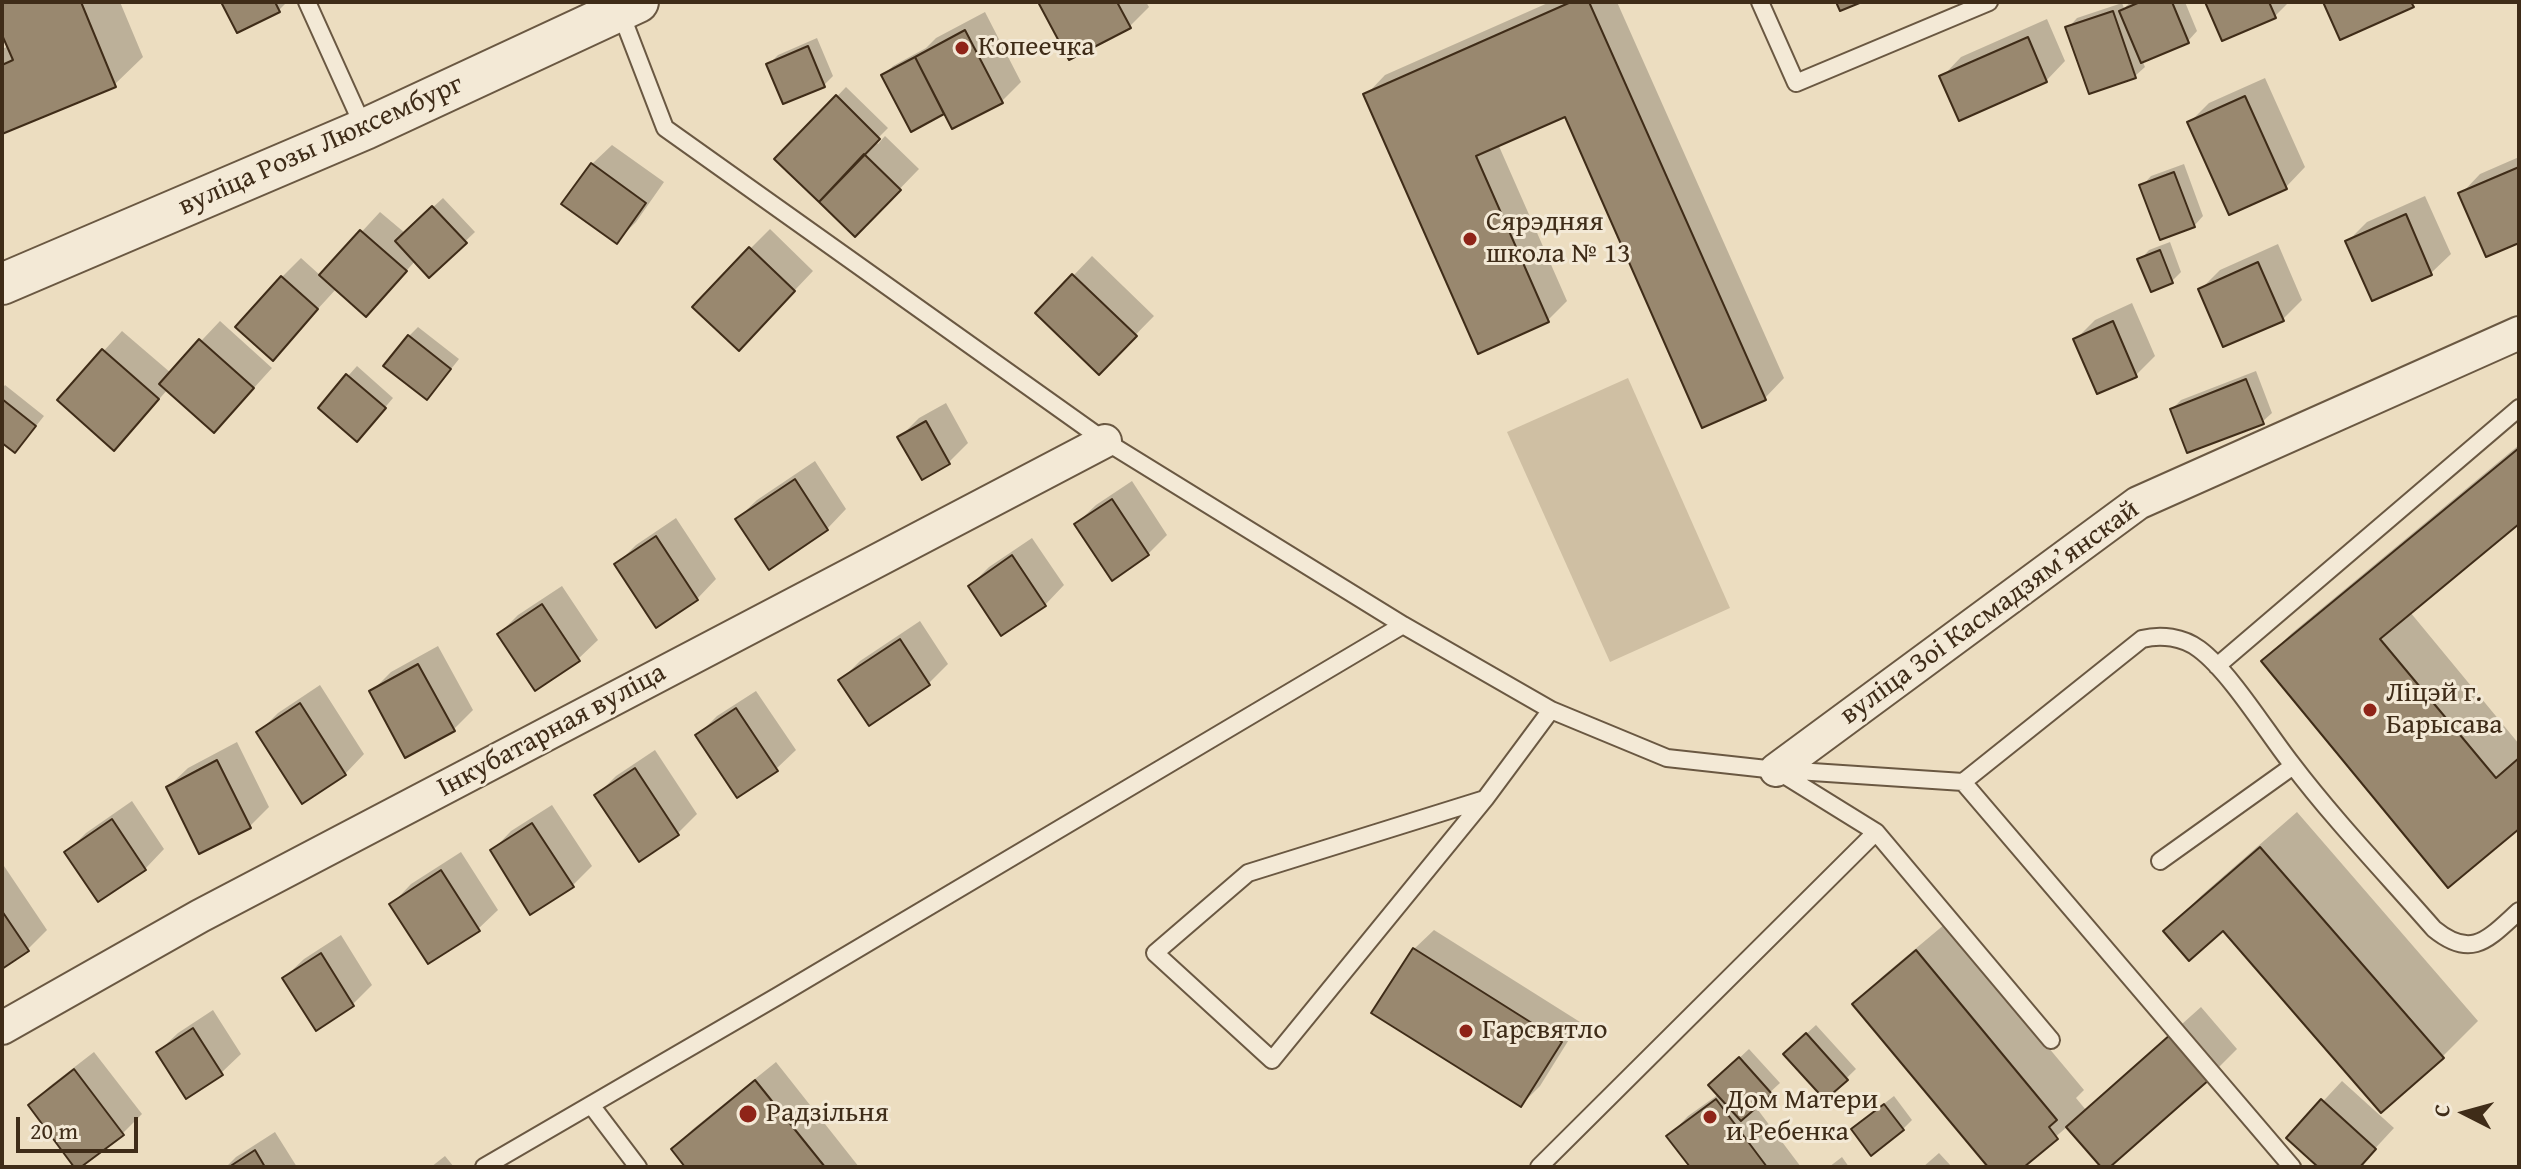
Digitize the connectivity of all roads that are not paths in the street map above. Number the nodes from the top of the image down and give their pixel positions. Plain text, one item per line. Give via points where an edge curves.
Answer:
1 (307, 2) edge
2 (1760, 2) edge
3 (1989, 2) edge
4 (629, 6) edge
5 (365, 129) junction
6 (2, 284) edge
7 (2519, 333) edge
8 (2519, 408) edge
9 (1105, 441) junction
10 (1403, 625) junction
11 (2217, 666) junction
12 (1551, 710) junction
13 (2293, 766) junction
14 (1776, 770) junction
15 (1963, 782) junction
16 (1485, 799) junction
17 (1876, 832) junction
18 (2160, 861) dead end
19 (2519, 911) edge
20 (2, 1028) edge
21 (2051, 1040) dead end
22 (591, 1105) junction
23 (484, 1167) edge
24 (638, 1167) edge
25 (1539, 1167) edge
26 (2292, 1167) edge

1 - 5 lane
2 - 3 lane via 1796,83
4 - 5 street, вуліца Розы Люксембург
4 - 9 lane via 665,128
5 - 6 street, вуліца Розы Люксембург
7 - 14 street, вуліца Зоі Касмадзямʼянскай via 2138,503
8 - 11 lane
9 - 10 lane
9 - 20 street, Інкубатарная вуліца via 200,916
10 - 12 lane
10 - 22 lane
11 - 13 lane
11 - 15 lane via 2184,641 2158,635 2142,639
12 - 14 lane via 1667,758
12 - 16 lane
13 - 18 lane
13 - 19 lane via 2451,944 2488,938
14 - 15 lane
14 - 17 lane
15 - 26 lane
16 - 16 lane via 1272,1060 1155,953 1248,873
17 - 21 lane
17 - 25 lane
22 - 23 lane
22 - 24 lane

